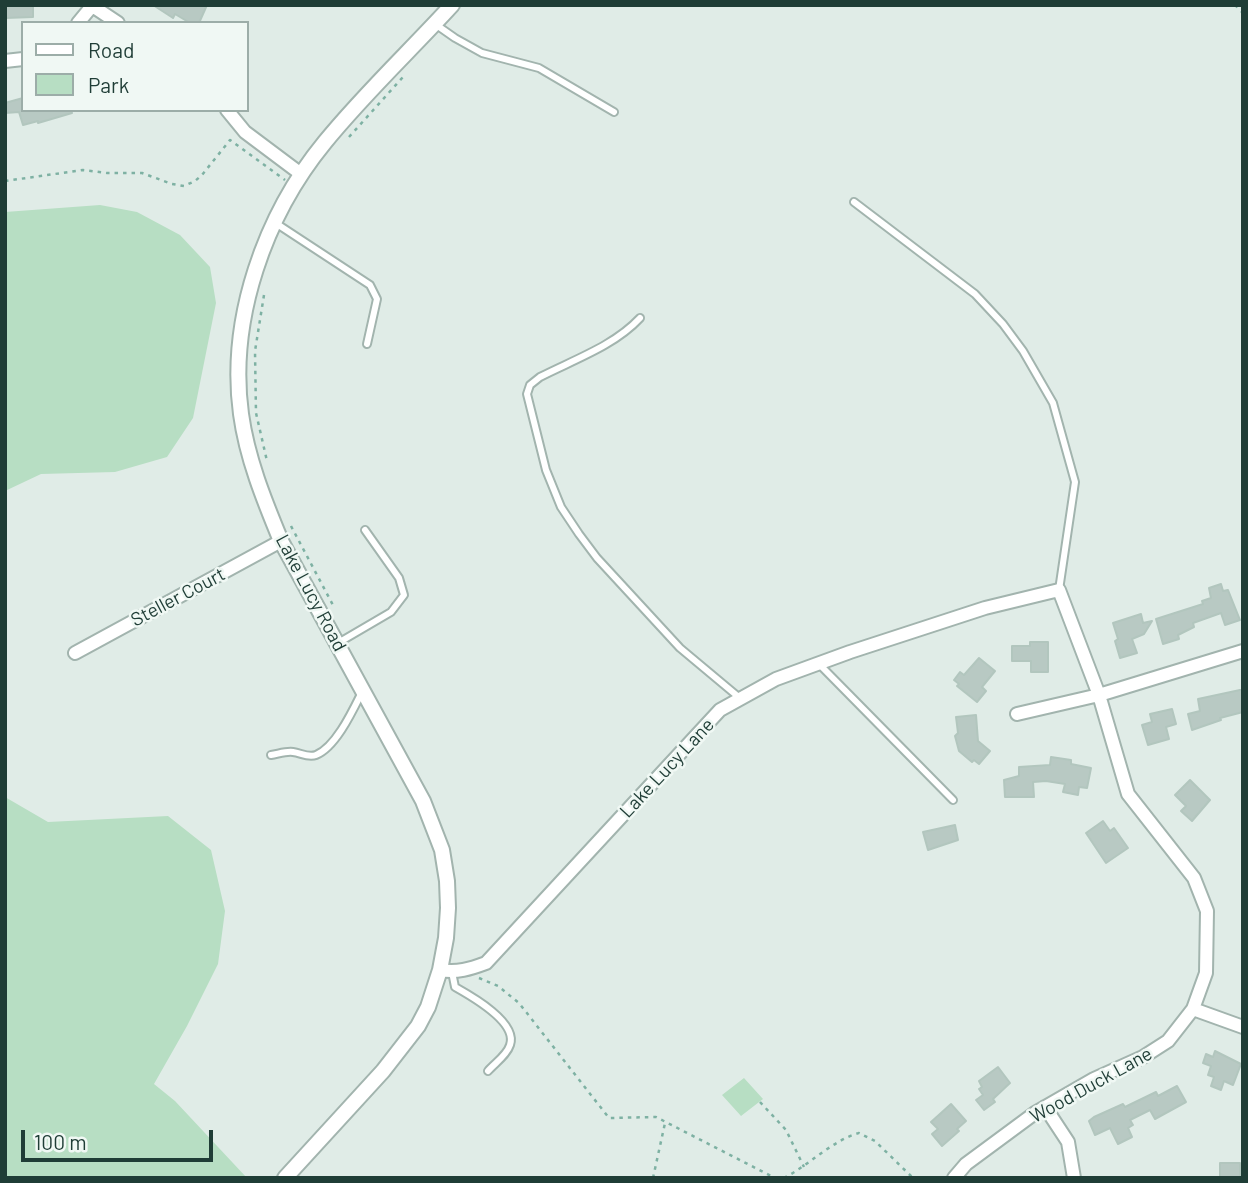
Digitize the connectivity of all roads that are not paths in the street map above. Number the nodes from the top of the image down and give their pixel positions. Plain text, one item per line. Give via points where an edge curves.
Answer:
1 (452, 5) edge
2 (91, 6) edge
3 (80, 21) edge
4 (115, 21) edge
5 (435, 24) junction
6 (229, 112) edge
7 (614, 112) dead end
8 (298, 179) junction
9 (854, 202) dead end
10 (274, 221) junction
11 (640, 318) dead end
12 (367, 344) dead end
13 (365, 530) dead end
14 (281, 541) junction
15 (1059, 590) junction
16 (338, 643) junction
17 (1243, 651) edge
18 (75, 653) dead end
19 (819, 663) junction
20 (363, 690) junction
21 (1099, 695) junction
22 (741, 699) junction
23 (1017, 714) dead end
24 (271, 755) dead end
25 (953, 800) dead end
26 (446, 971) junction
27 (1194, 1009) junction
28 (1243, 1027) edge
29 (488, 1071) dead end
30 (1045, 1107) junction
31 (285, 1178) edge
32 (954, 1178) edge
33 (1074, 1178) edge

1 - 5 street, Lake Lucy Road
2 - 3 street
2 - 4 street
5 - 7 lane via 482,53 539,68
5 - 8 street, Lake Lucy Road via 326,141
6 - 8 street
8 - 10 street, Lake Lucy Road
9 - 15 lane via 975,294 1023,351 1053,402 1075,482
10 - 12 lane via 370,285 377,299
10 - 14 street, Lake Lucy Road via 250,292 240,372 241,413 251,459
11 - 22 lane via 631,328 530,386 527,394 545,470 561,507 597,558 680,648
13 - 16 lane via 399,578 404,595 391,612
14 - 16 street, Lake Lucy Road
14 - 18 street, Steller Court
15 - 19 street, Lake Lucy Lane via 985,608
15 - 21 street, Wood Duck Lane
16 - 20 street, Lake Lucy Road
17 - 21 street
19 - 22 street, Lake Lucy Lane
19 - 25 lane
20 - 24 lane via 347,723 326,748 316,755
20 - 26 street, Lake Lucy Road via 423,801 442,850 448,908
21 - 23 street
21 - 27 street, Wood Duck Lane via 1128,794 1194,878 1207,911 1206,973
22 - 26 street, Lake Lucy Lane via 720,710 486,963 469,970
26 - 29 lane via 455,986 495,1014 511,1035 506,1051
26 - 31 street, Lake Lucy Road via 407,1042
27 - 28 street
27 - 30 street, Wood Duck Lane via 1168,1041
30 - 32 street, Wood Duck Lane via 966,1164
30 - 33 street via 1068,1142

